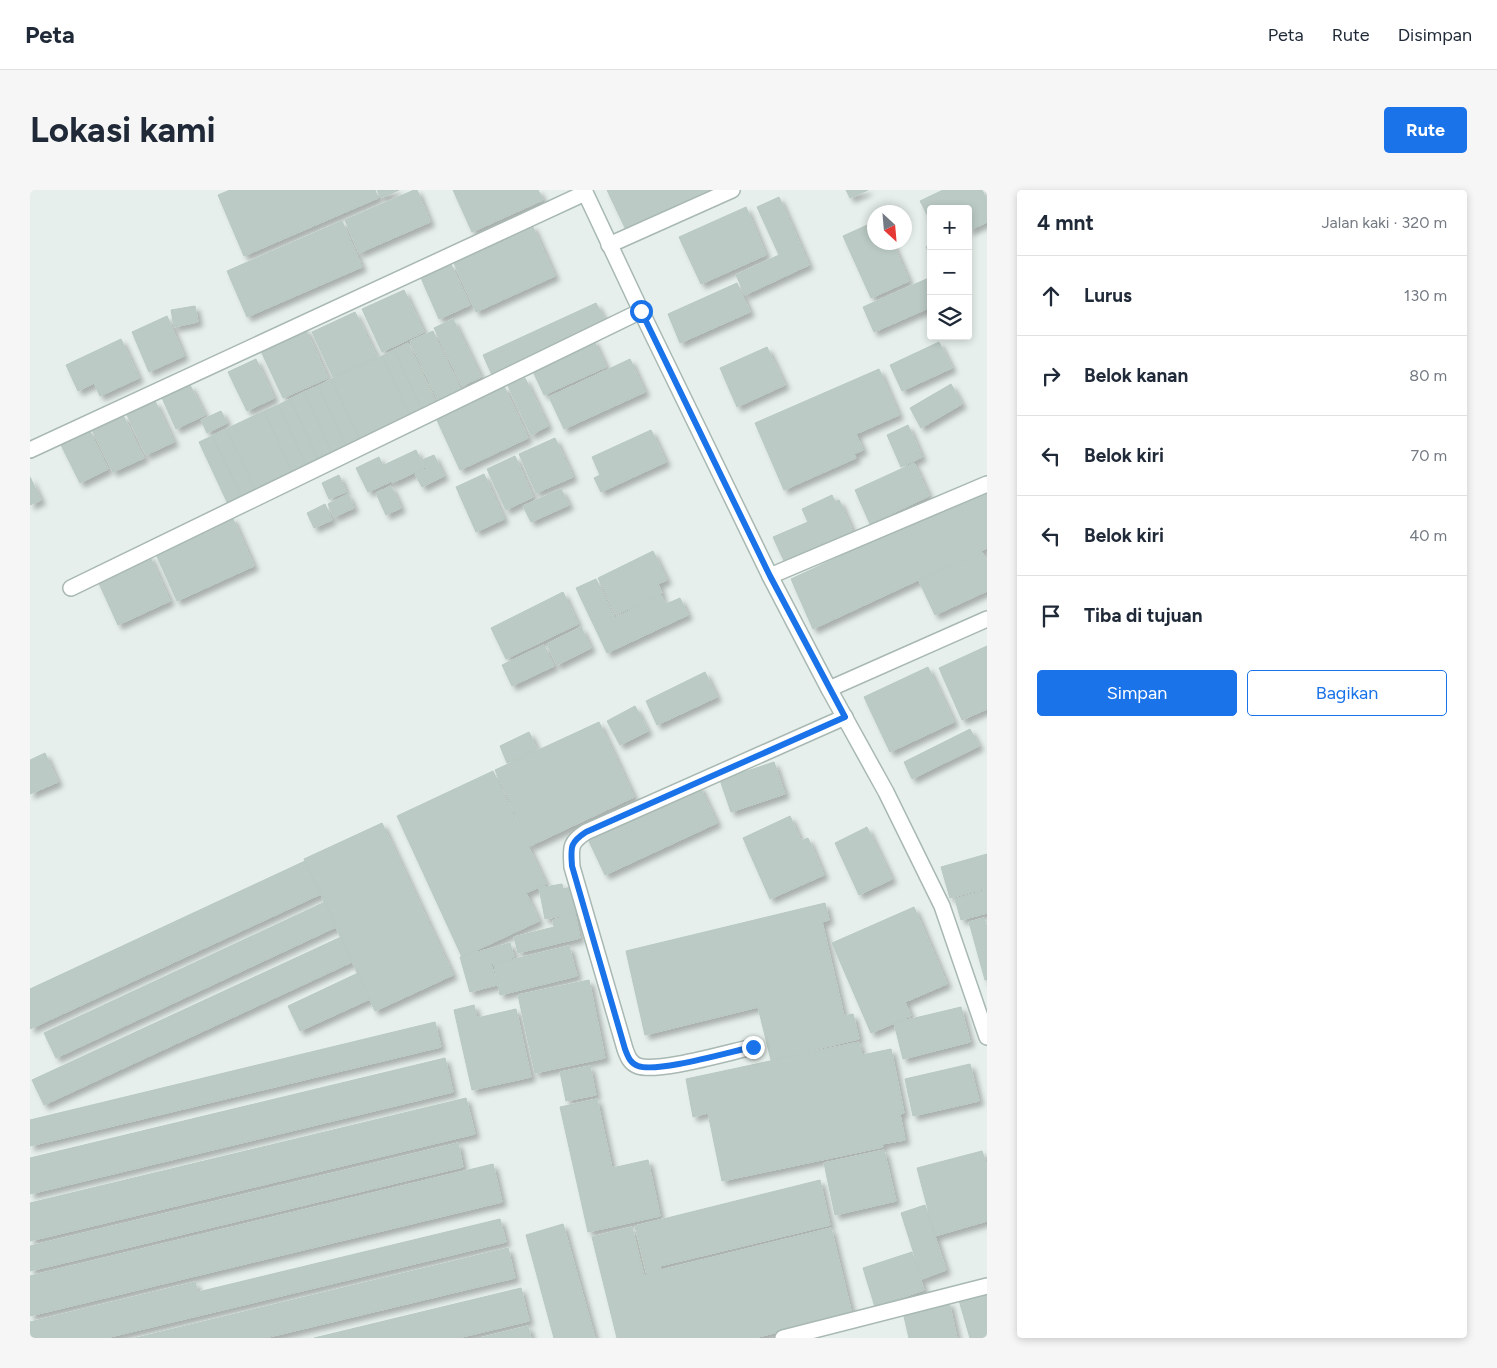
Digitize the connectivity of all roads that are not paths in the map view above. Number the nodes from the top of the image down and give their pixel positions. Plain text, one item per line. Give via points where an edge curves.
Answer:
1 (732, 190) edge
2 (584, 192) edge
3 (609, 245) junction
4 (641, 311) junction
5 (30, 450) edge
6 (987, 484) edge
7 (770, 576) junction
8 (72, 588) dead end
9 (987, 619) edge
10 (829, 689) junction
11 (845, 717) junction
12 (987, 1037) edge
13 (753, 1047) dead end
14 (987, 1286) edge
15 (783, 1338) edge

1 - 3 street
2 - 3 street
2 - 5 street
3 - 4 street
4 - 7 street
4 - 8 street
6 - 7 street
7 - 10 street
9 - 10 street
10 - 11 street
11 - 12 street via 942,906
11 - 13 street via 586,832 576,838 571,847 572,866 630,1062 639,1067 661,1068
14 - 15 street

